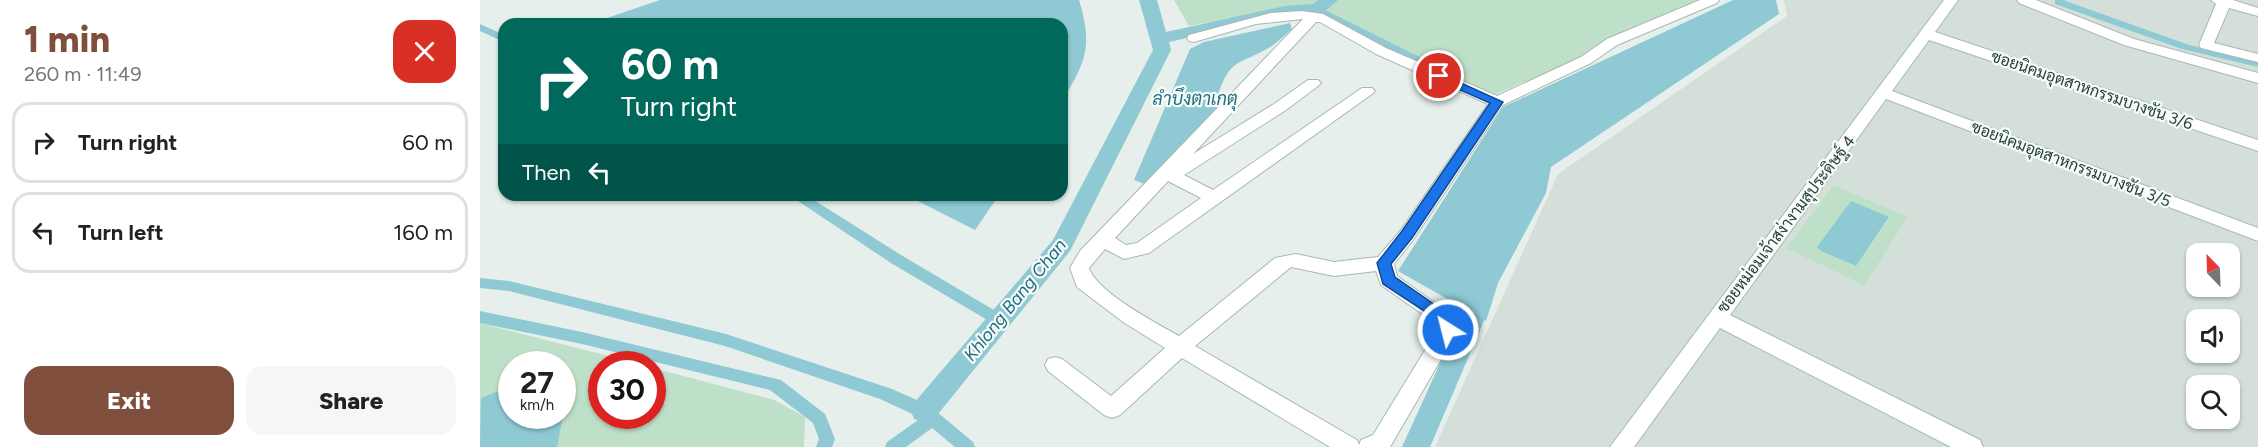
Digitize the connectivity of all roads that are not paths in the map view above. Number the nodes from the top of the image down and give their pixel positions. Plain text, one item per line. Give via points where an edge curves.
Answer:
1 (1712, 0) edge
2 (1951, 0) edge
3 (2031, 1) edge
4 (2221, 1) edge
5 (2258, 12) edge
6 (1317, 17) junction
7 (1927, 34) junction
8 (1194, 38) dead end
9 (2258, 58) edge
10 (2258, 78) edge
11 (1313, 83) dead end
12 (1367, 91) dead end
13 (1883, 93) junction
14 (1497, 102) junction
15 (2258, 146) edge
16 (1169, 174) junction
17 (1214, 198) junction
18 (2258, 235) edge
19 (1103, 239) junction
20 (1384, 263) junction
21 (1717, 317) junction
22 (1180, 347) junction
23 (1055, 365) dead end
24 (1349, 447) edge
25 (1369, 447) edge
26 (1621, 447) edge
27 (1971, 447) edge

1 - 14 street via 1612,42 1586,60
2 - 7 street, ซอยหม่อมเจ้าสง่างามสุประดิษฐ์ 4
3 - 10 street via 2129,42
4 - 5 street
4 - 9 street via 2206,45
6 - 8 street via 1281,17
6 - 14 street via 1381,51
6 - 16 street via 1298,32
7 - 13 street, ซอยหม่อมเจ้าสง่างามสุประดิษฐ์ 4
7 - 15 street, ซอยนิคมอุตสาหกรรมบางชัน 3/6
11 - 16 street
12 - 17 street
13 - 18 street, ซอยนิคมอุตสาหกรรมบางชัน 3/5
13 - 21 street, ซอยหม่อมเจ้าสง่างามสุประดิษฐ์ 4
14 - 20 street
16 - 17 street
16 - 19 street
17 - 19 street via 1142,249 1124,252
19 - 22 street via 1079,268 1084,282 1130,317
20 - 22 street via 1340,269 1289,260
20 - 25 street via 1388,280 1448,322 1448,330 1381,442
21 - 26 street, ซอยหม่อมเจ้าสง่างามสุประดิษฐ์ 4
21 - 27 street
22 - 23 street via 1112,409
22 - 24 street

